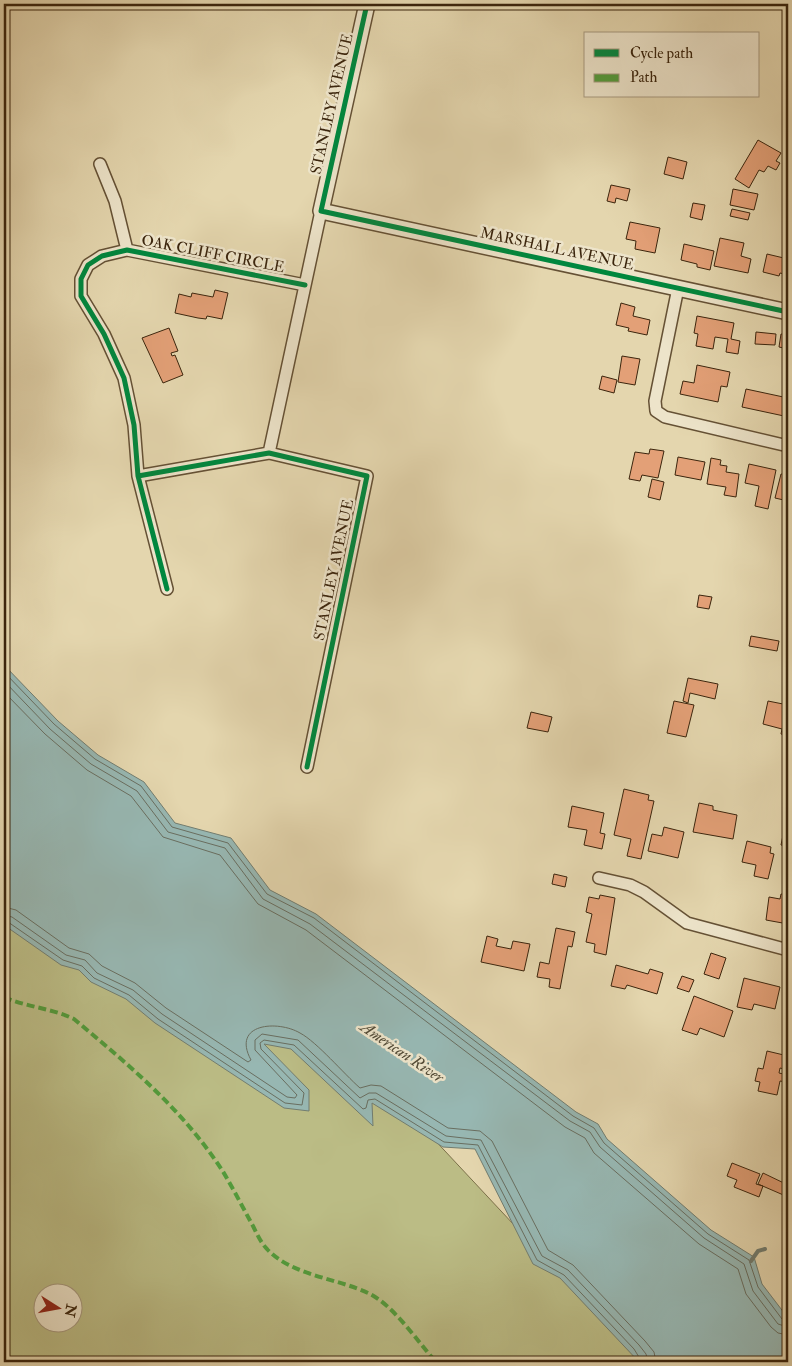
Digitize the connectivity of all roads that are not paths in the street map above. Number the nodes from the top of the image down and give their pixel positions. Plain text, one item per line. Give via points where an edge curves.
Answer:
1 (368, 4) edge
2 (100, 164) dead end
3 (321, 211) junction
4 (127, 250) junction
5 (305, 285) junction
6 (678, 288) junction
7 (788, 312) edge
8 (788, 446) edge
9 (269, 453) junction
10 (138, 476) junction
11 (167, 589) dead end
12 (307, 767) dead end
13 (599, 878) dead end
14 (788, 950) edge

1 - 3 street, STANLEY AVENUE
2 - 4 street via 115,202
3 - 5 street, STANLEY AVENUE
3 - 6 street, MARSHALL AVENUE
4 - 5 street, OAK CLIFF CIRCLE
4 - 10 street, OAK CLIFF CIRCLE via 95,259 84,272 80,288 84,304 104,334 124,378 134,425
5 - 9 street, STANLEY AVENUE
6 - 7 street, MARSHALL AVENUE
6 - 8 street via 655,401 656,411 665,417
9 - 10 street
9 - 12 street, STANLEY AVENUE via 367,476
10 - 11 street, OAK CLIFF CIRCLE
13 - 14 street via 630,885 644,892 687,923

